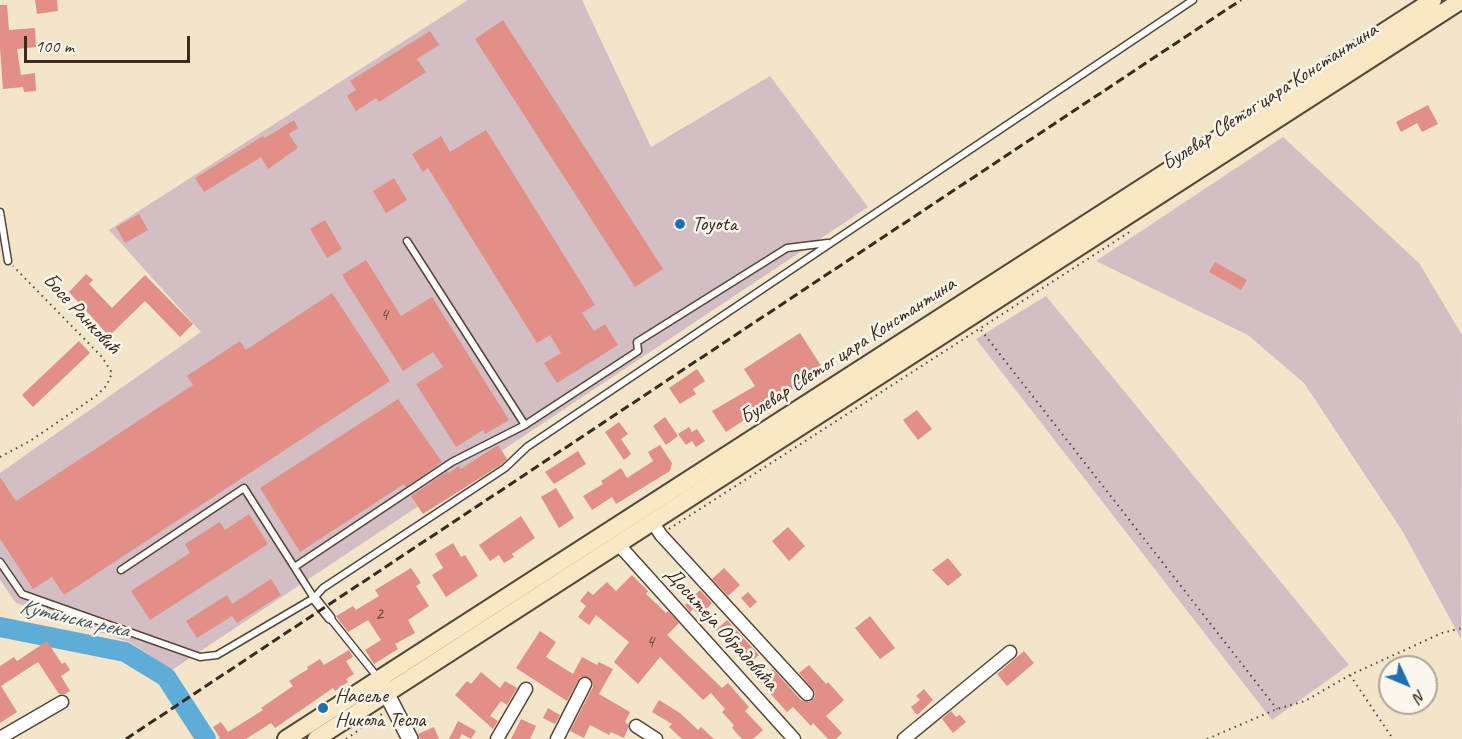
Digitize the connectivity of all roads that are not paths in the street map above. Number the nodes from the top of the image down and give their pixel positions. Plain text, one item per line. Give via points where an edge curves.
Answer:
1 (1194, 0) edge
2 (1433, 0) edge
3 (1462, 0) edge
4 (0, 212) edge
5 (407, 241) dead end
6 (832, 242) junction
7 (8, 261) road end
8 (525, 425) junction
9 (653, 523) junction
10 (619, 545) junction
11 (0, 562) edge
12 (296, 566) junction
13 (121, 570) dead end
14 (314, 598) junction
15 (330, 618) joint
16 (1010, 652) dead end
17 (379, 680) junction
18 (585, 684) dead end
19 (526, 689) dead end
20 (388, 694) junction
21 (807, 694) dead end
22 (62, 702) dead end
23 (636, 726) dead end
24 (0, 738) edge
25 (286, 739) edge
26 (316, 739) edge
27 (410, 739) edge
28 (497, 739) edge
29 (557, 739) edge
30 (656, 739) edge
31 (794, 739) edge
32 (903, 739) edge

1 - 6 lane
2 - 17 main road, Булевар Светог цара Константина
3 - 9 main road, Булевар Светог цара Константина
4 - 7 lane
5 - 8 lane
6 - 8 lane via 787,248 637,342 638,351
6 - 14 lane via 527,447 505,468 323,588
8 - 12 lane via 452,462
9 - 10 main road, Булевар Светог цара Константина
9 - 21 street
10 - 20 main road, Булевар Светог цара Константина
10 - 31 street, Доситеја Обрадовића
11 - 14 lane via 22,594 200,657 217,655
12 - 13 lane via 244,488
12 - 14 lane
14 - 15 street
15 - 17 lane
16 - 32 street
17 - 20 street
17 - 25 main road, Булевар Светог цара Константина
18 - 29 street
19 - 28 street
20 - 26 main road, Булевар Светог цара Константина
20 - 27 street
22 - 24 street
23 - 30 street

